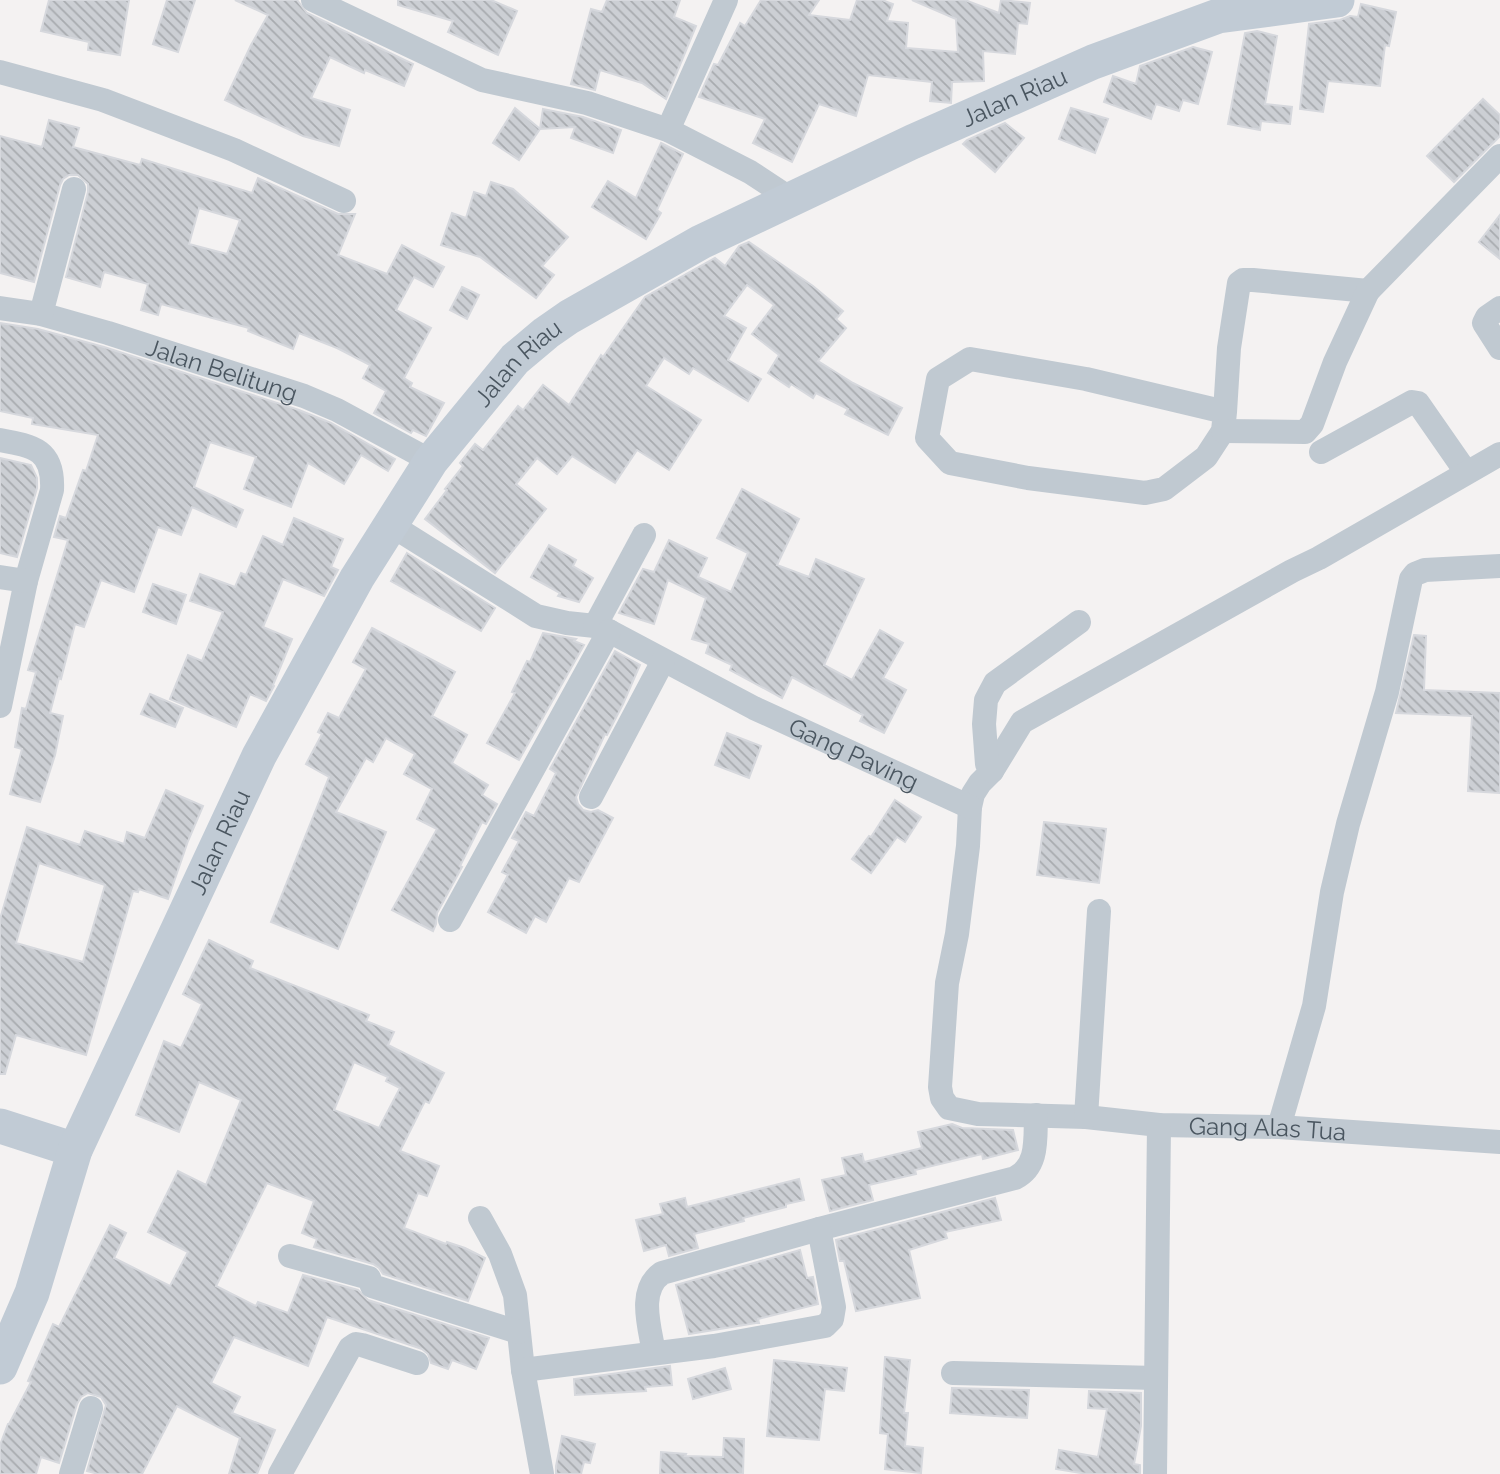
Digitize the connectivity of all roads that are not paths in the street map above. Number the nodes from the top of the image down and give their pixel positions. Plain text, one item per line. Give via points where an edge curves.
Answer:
1 (313, 0) edge
2 (726, 0) edge
3 (1337, 0) edge
4 (0, 72) edge
5 (668, 130) junction
6 (1500, 156) edge
7 (74, 189) dead end
8 (792, 199) junction
9 (344, 201) dead end
10 (1368, 291) junction
11 (0, 308) edge
12 (1500, 308) edge
13 (41, 314) junction
14 (1500, 348) edge
15 (1224, 422) junction
16 (0, 440) edge
17 (1321, 452) dead end
18 (1500, 454) edge
19 (431, 461) junction
20 (1466, 472) junction
21 (391, 525) junction
22 (644, 534) dead end
23 (1500, 566) edge
24 (0, 577) edge
25 (26, 581) junction
26 (1079, 622) dead end
27 (602, 629) junction
28 (663, 661) junction
29 (0, 706) edge
30 (992, 771) junction
31 (591, 797) dead end
32 (970, 807) junction
33 (1100, 911) dead end
34 (450, 920) dead end
35 (1036, 1115) junction
36 (1086, 1118) junction
37 (1159, 1125) junction
38 (0, 1126) edge
39 (1279, 1127) junction
40 (1500, 1142) edge
41 (75, 1150) junction
42 (480, 1218) dead end
43 (819, 1229) junction
44 (290, 1256) dead end
45 (518, 1332) junction
46 (654, 1353) junction
47 (416, 1363) dead end
48 (0, 1367) edge
49 (523, 1370) junction
50 (953, 1373) dead end
51 (1156, 1378) junction
52 (92, 1408) dead end
53 (71, 1474) edge
54 (279, 1474) edge
55 (542, 1474) edge
56 (1155, 1474) edge

1 - 5 street via 482,80 587,103
2 - 5 street
3 - 8 main road, Jalan Riau via 1218,16 1152,40 1093,62
4 - 9 street via 116,105 234,150
5 - 8 street
6 - 10 street
7 - 13 street
8 - 19 main road, Jalan Riau via 701,242 546,333 515,359
10 - 15 street via 1305,432
10 - 15 street via 1241,281 1228,348
11 - 13 street, Jalan Belitung
12 - 14 street via 1484,323
13 - 19 street, Jalan Belitung via 303,396
15 - 15 street via 1086,379 970,359 938,379 926,438 950,463 1145,493 1164,489 1206,457
16 - 25 street via 27,445 51,465 52,490
17 - 20 street via 1418,402
18 - 20 street
19 - 21 main road, Jalan Riau
20 - 30 street via 1022,722
21 - 27 street, Gang Paving via 536,615
21 - 41 main road, Jalan Riau via 260,756
22 - 27 street
23 - 39 street via 1425,570 1411,579 1387,692 1332,892 1314,1006
24 - 25 street
25 - 29 street
26 - 30 street via 995,683 986,700 984,724 987,764
27 - 28 street, Gang Paving
27 - 34 street
28 - 31 street
28 - 32 street, Gang Paving
30 - 32 street via 973,794
32 - 35 street via 957,934 947,982 942,1098 949,1108 964,1112
33 - 36 street
35 - 36 street, Gang Alas Tua
35 - 43 street via 1032,1162 1021,1175
36 - 37 street, Gang Alas Tua
37 - 39 street, Gang Alas Tua
37 - 51 street
38 - 41 main road
39 - 40 street, Gang Alas Tua
41 - 48 main road, Jalan Riau via 32,1293
42 - 45 street via 515,1295
43 - 46 street via 658,1276 647,1297
43 - 46 street via 834,1307 827,1324
44 - 45 street via 369,1278 372,1286
45 - 49 street
46 - 49 street
47 - 54 street via 362,1345 349,1348
49 - 55 street
50 - 51 street
51 - 56 street
52 - 53 street

